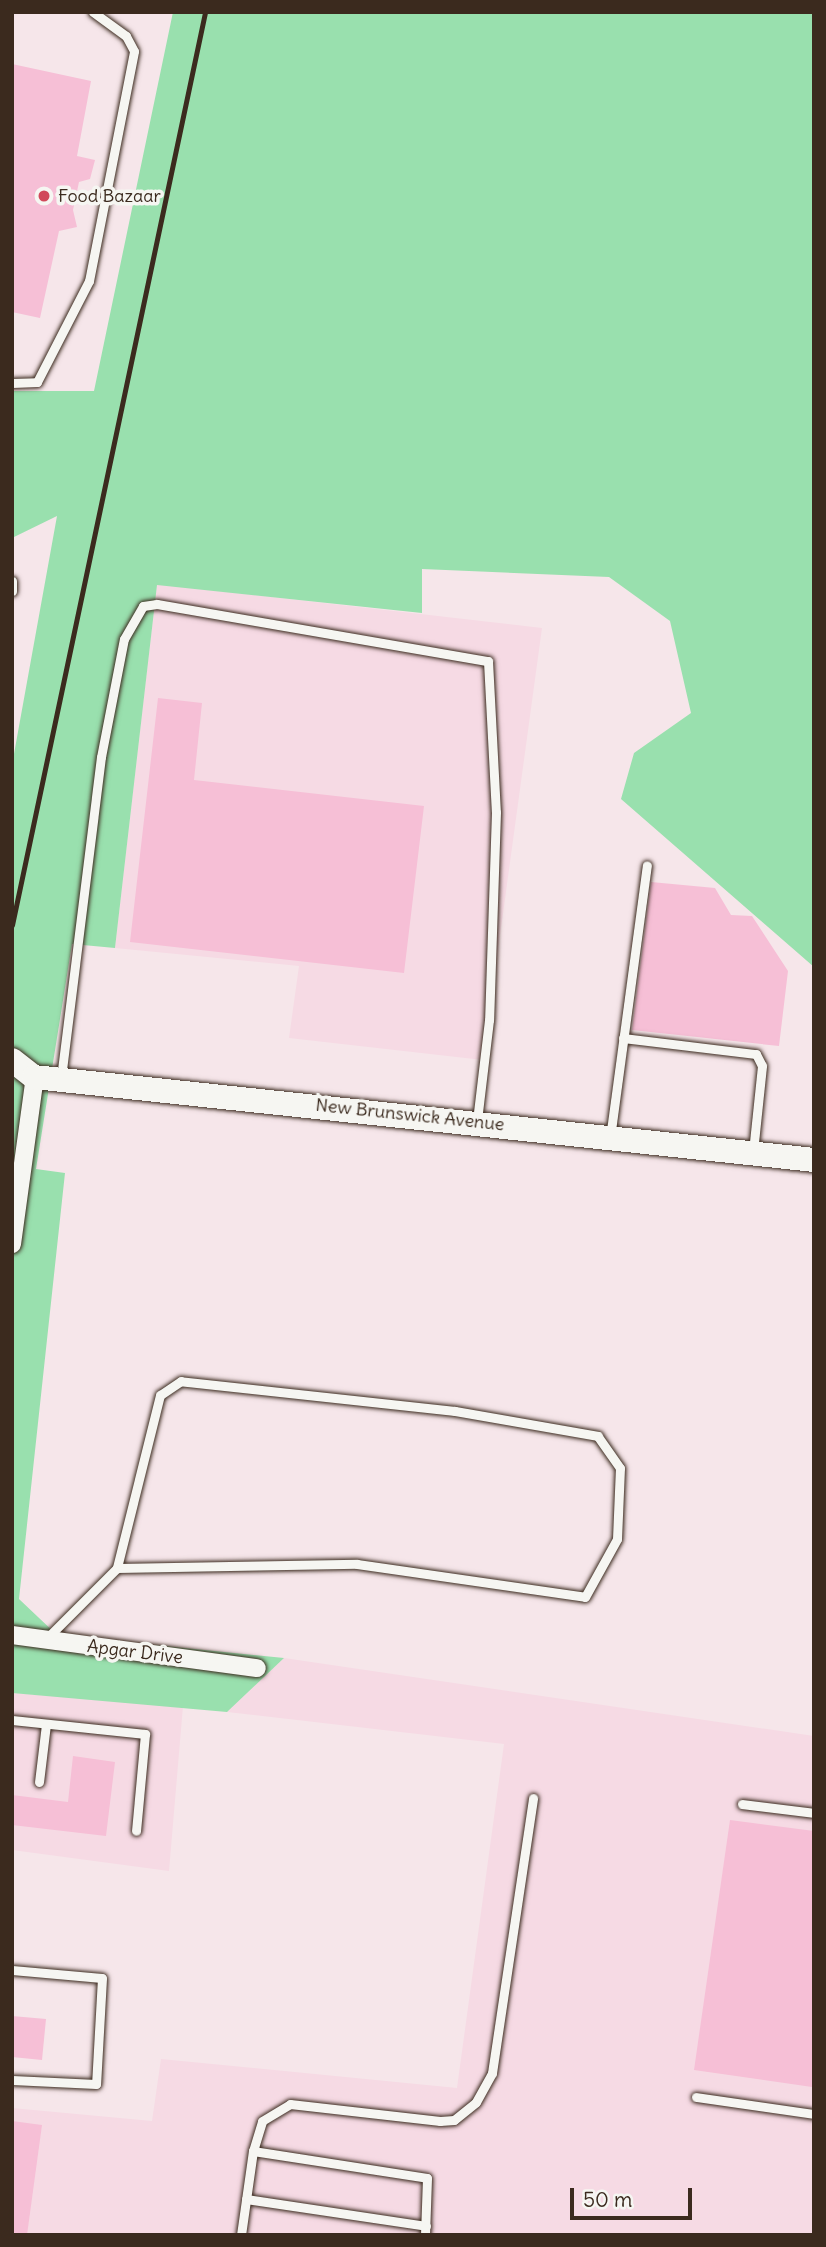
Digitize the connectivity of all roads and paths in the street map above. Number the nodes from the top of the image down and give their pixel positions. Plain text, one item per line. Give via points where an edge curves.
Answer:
1 (93, 12) edge
2 (12, 383) edge
3 (12, 581) edge
4 (12, 591) edge
5 (647, 866) dead end
6 (623, 1038) junction
7 (12, 1060) edge
8 (35, 1077) junction
9 (61, 1080) junction
10 (477, 1121) junction
11 (610, 1138) junction
12 (753, 1153) junction
13 (814, 1160) edge
14 (13, 1233) edge
15 (117, 1568) junction
16 (12, 1635) edge
17 (45, 1640) junction
18 (257, 1668) dead end
19 (12, 1720) edge
20 (46, 1724) junction
21 (39, 1782) dead end
22 (533, 1798) dead end
23 (743, 1804) dead end
24 (814, 1813) edge
25 (136, 1830) dead end
26 (12, 1970) edge
27 (12, 2080) edge
28 (696, 2097) dead end
29 (814, 2114) edge
30 (253, 2151) junction
31 (246, 2199) junction
32 (426, 2230) edge
33 (241, 2235) edge

1 - 2 lane via 127,36 134,51 89,282 37,382
3 - 4 lane
5 - 6 lane
6 - 11 lane
6 - 12 lane via 756,1054 762,1066
7 - 8 street, New Brunswick Avenue
8 - 9 street, New Brunswick Avenue
8 - 14 street
9 - 10 street, New Brunswick Avenue
9 - 10 lane via 101,757 124,639 143,606 157,604 488,662 496,812 489,1020
10 - 11 street, New Brunswick Avenue
11 - 12 street, New Brunswick Avenue
12 - 13 street, New Brunswick Avenue
15 - 15 lane via 357,1564 585,1597 617,1539 620,1468 598,1436 454,1411 181,1381 160,1395
15 - 17 lane
16 - 17 street, Apgar Drive
17 - 18 street, Apgar Drive
19 - 20 lane
20 - 21 lane
20 - 25 lane via 145,1734
22 - 30 lane via 492,2073 476,2102 454,2120 440,2121 290,2104 262,2121
23 - 24 lane
26 - 27 lane via 102,1978 96,2084
28 - 29 lane
30 - 31 lane
30 - 32 lane via 427,2178
31 - 32 lane
31 - 33 lane

